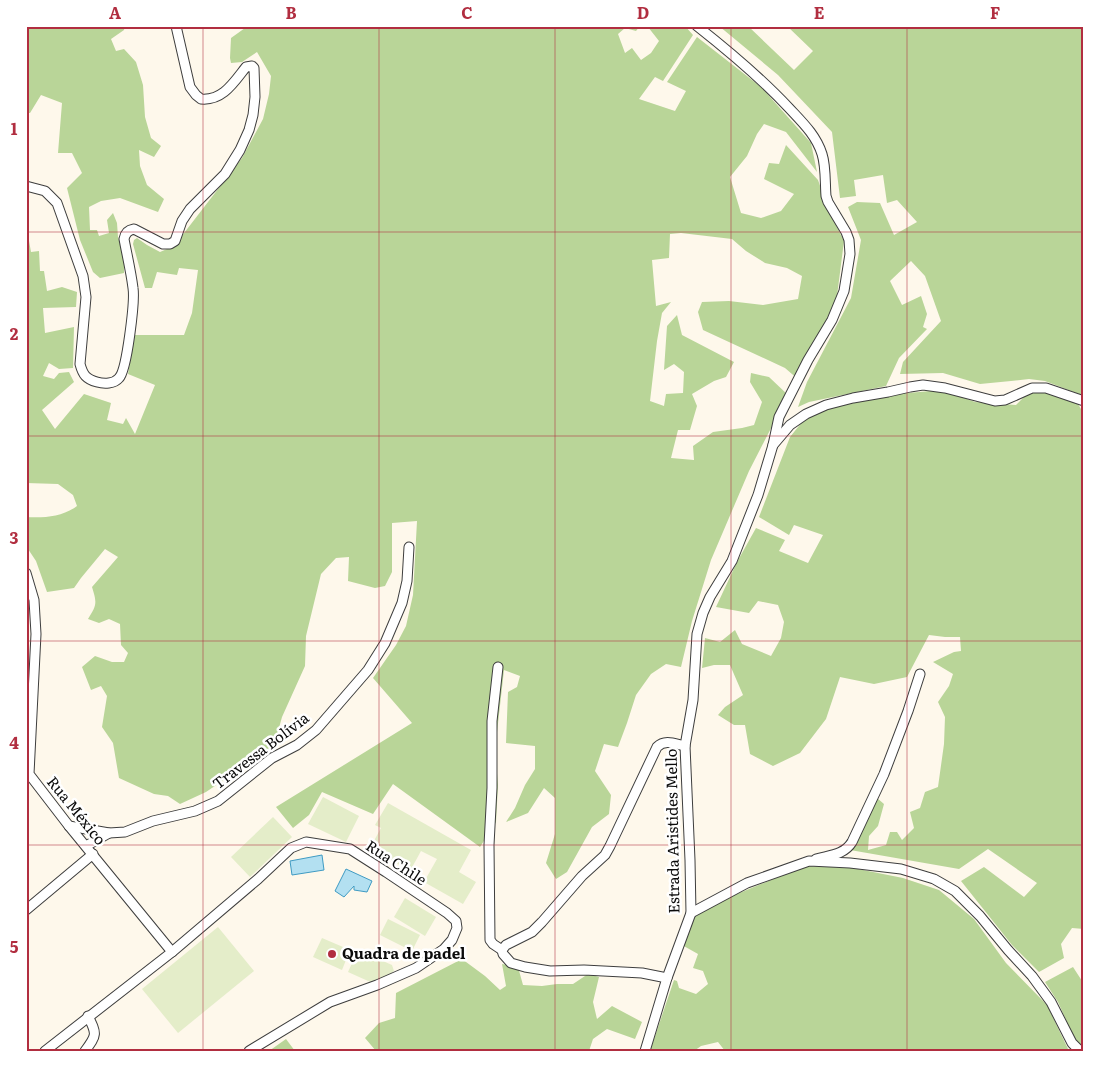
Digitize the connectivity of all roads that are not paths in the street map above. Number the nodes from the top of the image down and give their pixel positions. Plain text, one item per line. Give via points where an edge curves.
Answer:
1 (176, 26) edge
2 (697, 26) edge
3 (26, 186) edge
4 (1084, 401) edge
5 (773, 445) junction
6 (409, 547) dead end
7 (26, 573) edge
8 (498, 667) dead end
9 (920, 674) dead end
10 (685, 746) junction
11 (28, 775) edge
12 (69, 826) junction
13 (109, 832) junction
14 (86, 846) junction
15 (93, 854) junction
16 (809, 861) junction
17 (26, 910) edge
18 (691, 913) junction
19 (502, 950) junction
20 (172, 952) junction
21 (667, 978) junction
22 (88, 1016) junction
23 (45, 1051) edge
24 (85, 1051) edge
25 (249, 1051) edge
26 (645, 1051) edge
27 (1080, 1051) edge

1 - 3 street via 190,87 201,99 222,94 246,67 254,68 253,115 240,150 226,174 190,209 175,241 162,244 134,229 125,234 133,290 123,370 113,383 88,379 82,373 86,297 83,276 57,203 45,191
2 - 5 street via 767,85 810,130 823,156 828,202 849,240 844,291 832,320 779,417
4 - 5 street, Estrada Aristides Mello via 1046,388 1032,388 995,401 923,385 826,405 790,425
5 - 10 street, Estrada Aristides Mello via 758,495 732,561 703,613 697,634 693,700
6 - 13 street, Travessa Bolívia via 402,603 385,643 368,670 316,730 272,758 218,801 125,832
7 - 11 street, Rua México via 34,600 36,634
8 - 19 street via 492,721 490,940
9 - 16 street via 884,774 848,848
10 - 18 street, Estrada Aristides Mello
10 - 19 street via 665,742 657,747 605,855 532,932
11 - 12 street, Rua México
12 - 13 street, Travessa Bolívia
12 - 14 street, Rua México
13 - 14 street, Travessa Bolívia
14 - 15 street, Rua México
15 - 17 street
15 - 20 street, Rua México
16 - 18 street via 747,883
16 - 27 street via 900,869 934,878 955,891 1032,976
18 - 21 street, Estrada Aristides Mello
19 - 21 street via 511,963 525,967 550,971 642,973
20 - 22 street, Rua Chile
20 - 25 street, Rua Chile via 291,848 306,842 350,849 456,921 452,940 416,968 330,1002
21 - 26 street, Estrada Aristides Mello
22 - 23 street, Rua Chile
22 - 24 street via 95,1034

